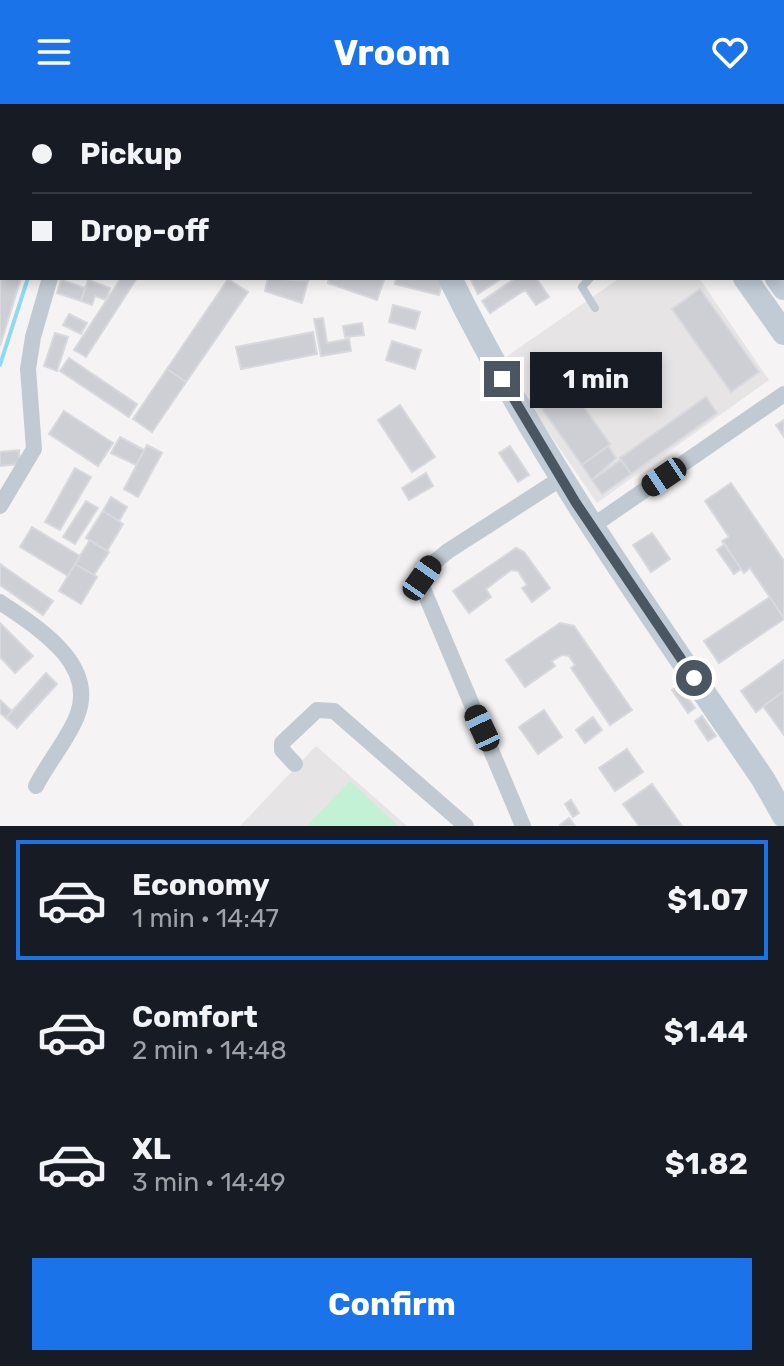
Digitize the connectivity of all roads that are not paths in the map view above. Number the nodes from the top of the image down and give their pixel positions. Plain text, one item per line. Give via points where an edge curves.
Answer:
1 (49, 280) edge
2 (451, 280) edge
3 (588, 280) edge
4 (746, 280) edge
5 (595, 308) dead end
6 (784, 333) edge
7 (784, 394) edge
8 (560, 479) junction
9 (0, 506) edge
10 (591, 527) junction
11 (0, 602) edge
12 (295, 764) dead end
13 (36, 786) dead end
14 (784, 816) edge
15 (466, 826) edge
16 (523, 826) edge

1 - 9 street via 28,369 34,449
2 - 8 street
3 - 5 lane via 582,287
4 - 6 street
7 - 10 street
8 - 10 street
8 - 16 street via 448,551 432,564 421,584
10 - 14 street
11 - 13 street via 63,651 79,679 78,713
12 - 15 street via 282,743 317,710 334,711

